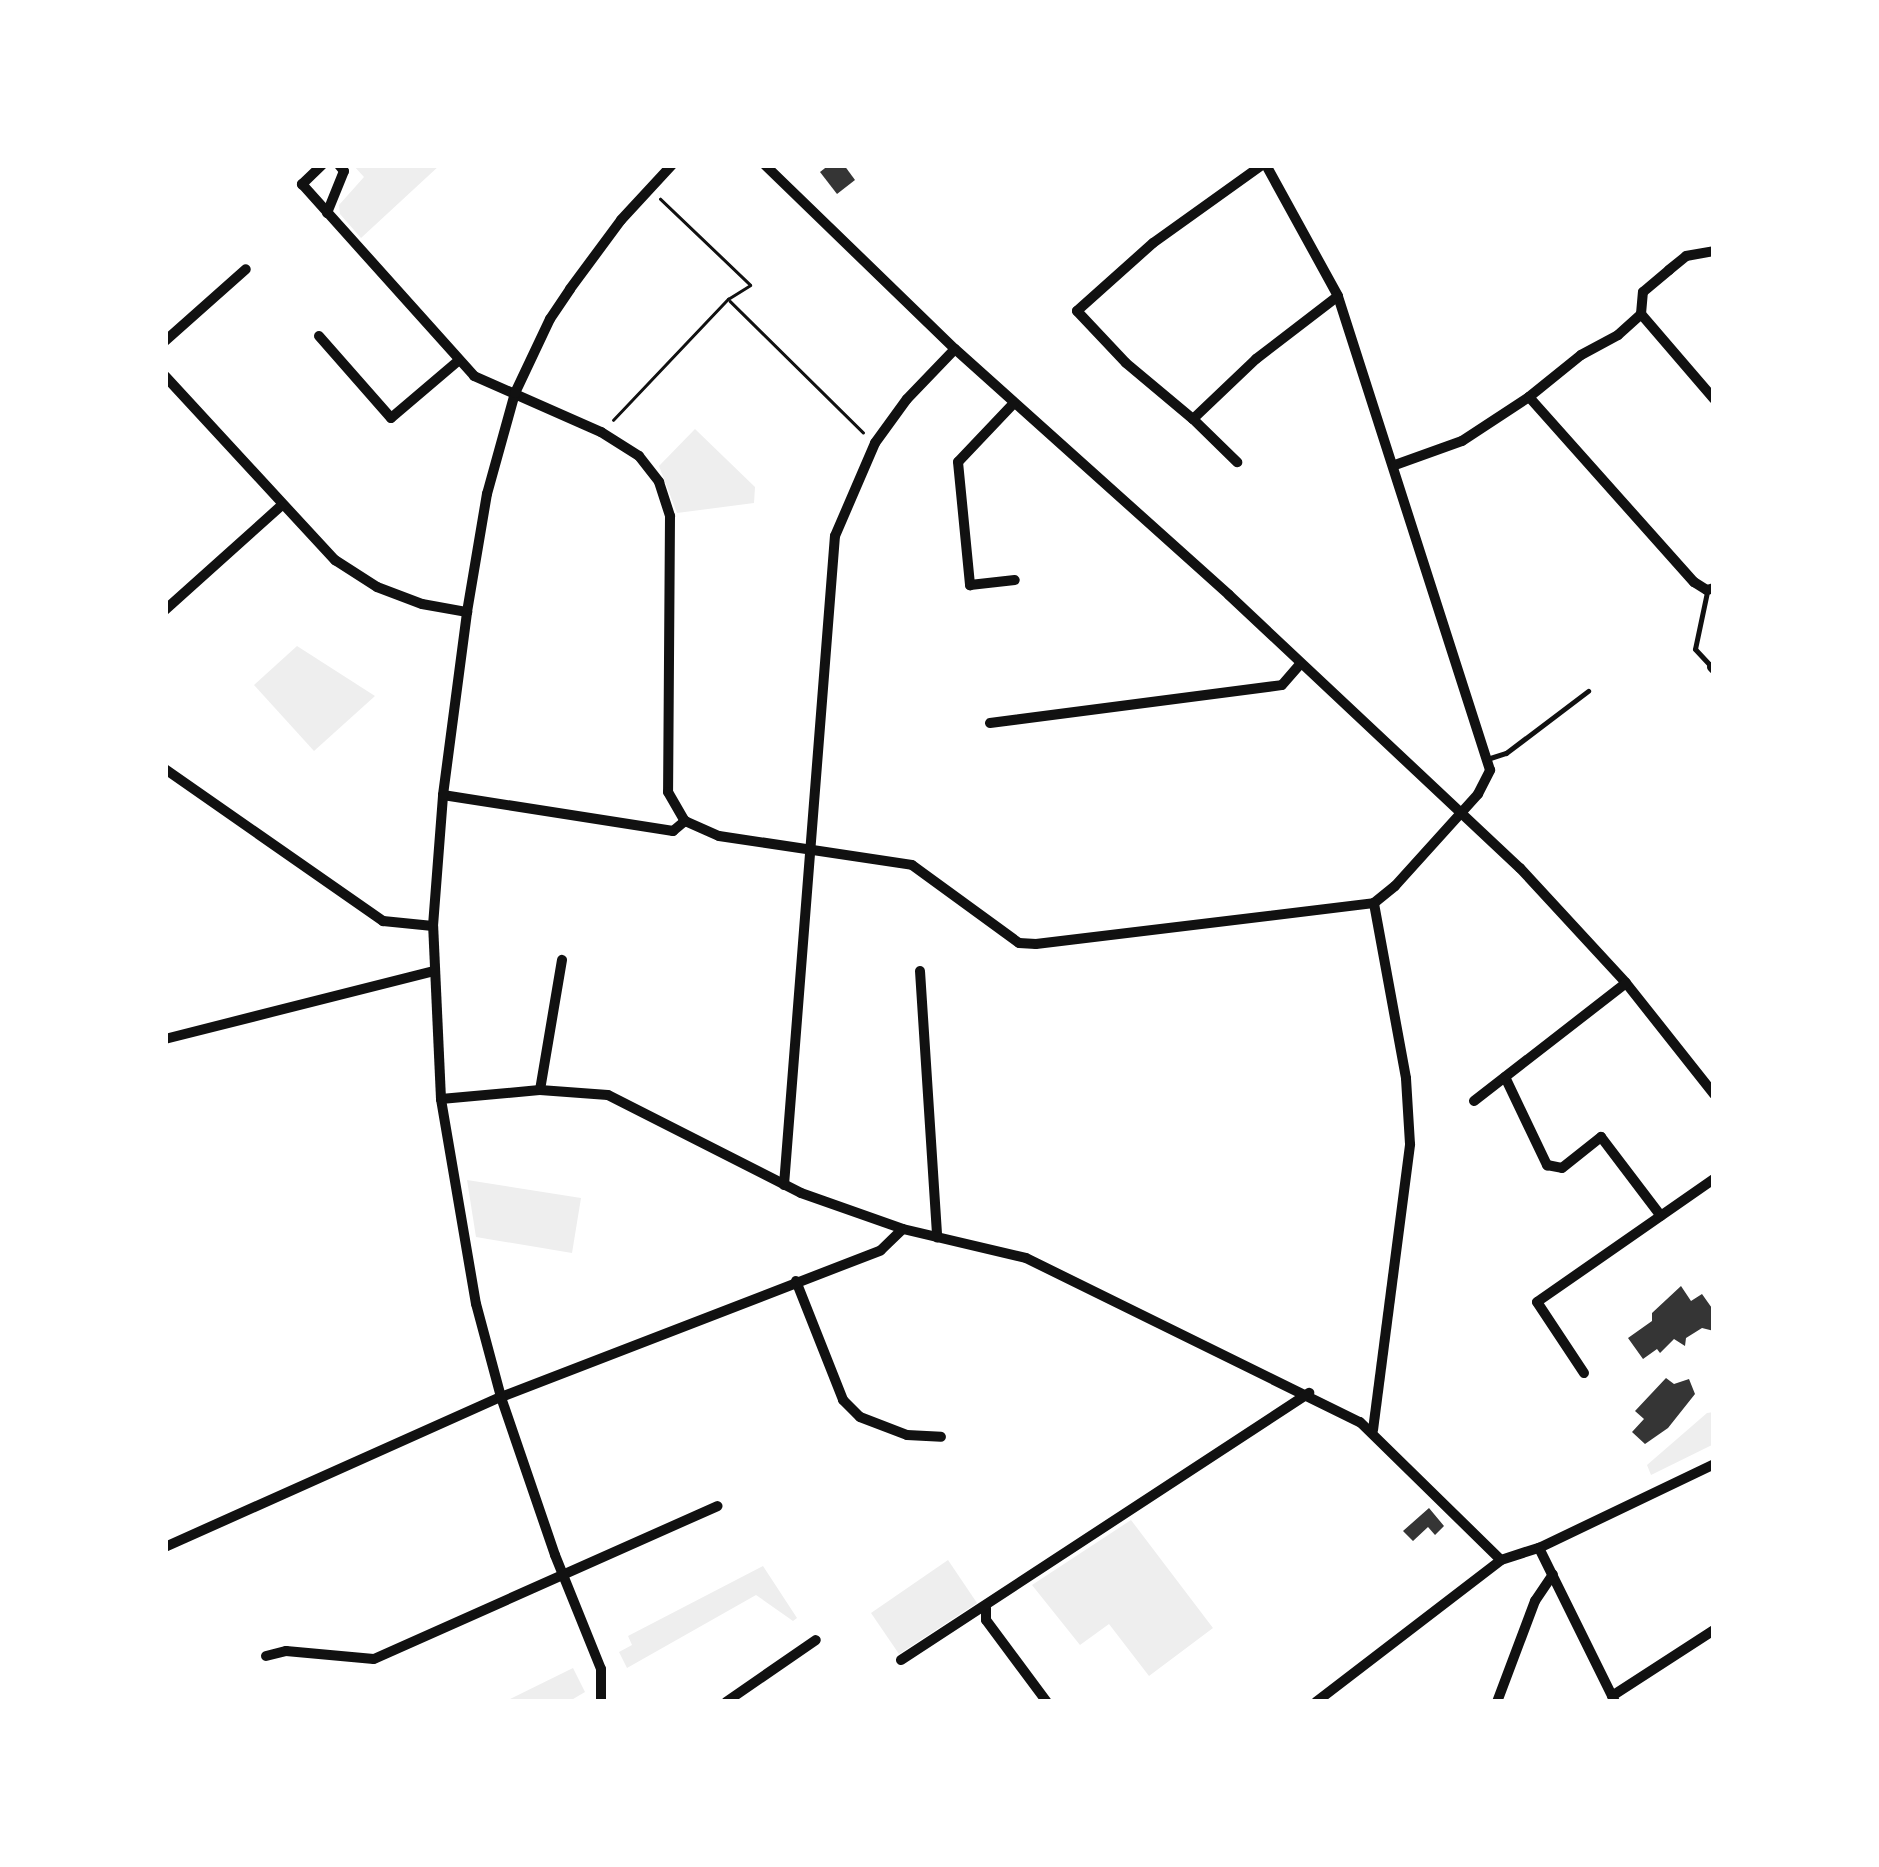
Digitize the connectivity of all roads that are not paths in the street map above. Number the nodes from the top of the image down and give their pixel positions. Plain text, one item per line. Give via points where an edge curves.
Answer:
1 (322, 165) edge
2 (339, 165) edge
3 (672, 165) edge
4 (766, 165) edge
5 (1264, 165) edge
6 (327, 213) junction
7 (1714, 251) edge
8 (246, 269) dead end
9 (1338, 296) junction
10 (1641, 314) junction
11 (319, 336) dead end
12 (165, 341) edge
13 (954, 350) junction
14 (458, 360) junction
15 (165, 376) edge
16 (514, 394) junction
17 (1529, 397) junction
18 (1714, 398) edge
19 (1014, 404) junction
20 (1192, 419) junction
21 (1237, 462) dead end
22 (1395, 465) junction
23 (280, 506) junction
24 (1015, 580) dead end
25 (1711, 589) edge
26 (165, 610) edge
27 (467, 612) junction
28 (1300, 664) junction
29 (1713, 668) edge
30 (1588, 691) dead end
31 (990, 723) dead end
32 (1487, 758) junction
33 (165, 769) edge
34 (443, 795) junction
35 (1460, 814) junction
36 (685, 821) junction
37 (808, 851) junction
38 (1374, 902) junction
39 (433, 926) junction
40 (562, 960) dead end
41 (434, 971) junction
42 (920, 971) dead end
43 (1626, 982) junction
44 (165, 1039) edge
45 (1504, 1077) junction
46 (540, 1090) junction
47 (1714, 1094) edge
48 (441, 1099) junction
49 (1474, 1102) dead end
50 (1714, 1180) edge
51 (784, 1184) junction
52 (1661, 1216) junction
53 (903, 1229) junction
54 (937, 1237) junction
55 (796, 1281) junction
56 (1584, 1373) dead end
57 (1309, 1393) junction
58 (501, 1397) junction
59 (1372, 1430) junction
60 (941, 1437) dead end
61 (1714, 1464) edge
62 (718, 1506) dead end
63 (165, 1547) edge
64 (1539, 1548) junction
65 (1500, 1560) junction
66 (1553, 1574) junction
67 (564, 1575) junction
68 (986, 1608) junction
69 (1714, 1630) edge
70 (816, 1640) dead end
71 (266, 1656) dead end
72 (901, 1660) dead end
73 (1614, 1699) edge
74 (601, 1702) edge
75 (726, 1702) edge
76 (1048, 1702) edge
77 (1316, 1702) edge
78 (1496, 1702) edge

1 - 6 street via 302,184
2 - 6 street via 344,171
3 - 16 street via 550,319
4 - 13 street
5 - 9 street
5 - 20 street via 1153,244 1077,312
6 - 14 street
7 - 10 street via 1686,256 1643,292
8 - 12 street
9 - 20 street
9 - 22 street
10 - 17 street
10 - 18 street
11 - 14 street via 391,418
13 - 19 street
13 - 37 street via 875,443 835,536
14 - 16 street via 474,376
15 - 23 street
16 - 27 street via 487,494
16 - 36 street via 601,432 639,456 659,482 670,516 668,792
17 - 22 street via 1462,441
17 - 25 street via 1694,582
19 - 24 street via 958,462 970,585
19 - 28 street
20 - 21 street
22 - 32 street
23 - 26 street
23 - 27 street via 335,560 377,587
25 - 29 lane via 1695,649
27 - 34 street
28 - 31 street via 1282,685
28 - 35 street
30 - 32 lane via 1506,754
32 - 35 street via 1485,783
33 - 39 street via 384,922
34 - 36 street via 672,831
34 - 39 street
35 - 38 street
35 - 43 street
36 - 37 street via 718,836
37 - 38 street via 912,865 1019,943
37 - 51 street
38 - 59 street via 1406,1078 1410,1144
39 - 41 street
40 - 46 street
41 - 44 street
41 - 48 street
42 - 54 street
43 - 45 street
43 - 47 street
45 - 49 street
45 - 52 street via 1547,1165 1562,1168 1601,1137
46 - 48 street
46 - 51 street via 608,1095
48 - 58 street via 476,1304
50 - 52 street
51 - 53 street
52 - 56 street via 1537,1302
53 - 54 street
53 - 55 street via 881,1250
54 - 57 street via 1026,1258
55 - 58 street
55 - 60 street via 843,1400 860,1416 908,1435
57 - 59 street
57 - 68 street
58 - 63 street
58 - 67 street
59 - 65 street
61 - 64 street
62 - 67 street
64 - 65 street
64 - 66 street
65 - 77 street
66 - 73 street
66 - 78 street via 1535,1601
67 - 71 street via 374,1660 286,1651
67 - 74 street via 601,1670
68 - 72 street
68 - 76 street via 986,1620
69 - 73 street
70 - 75 street

